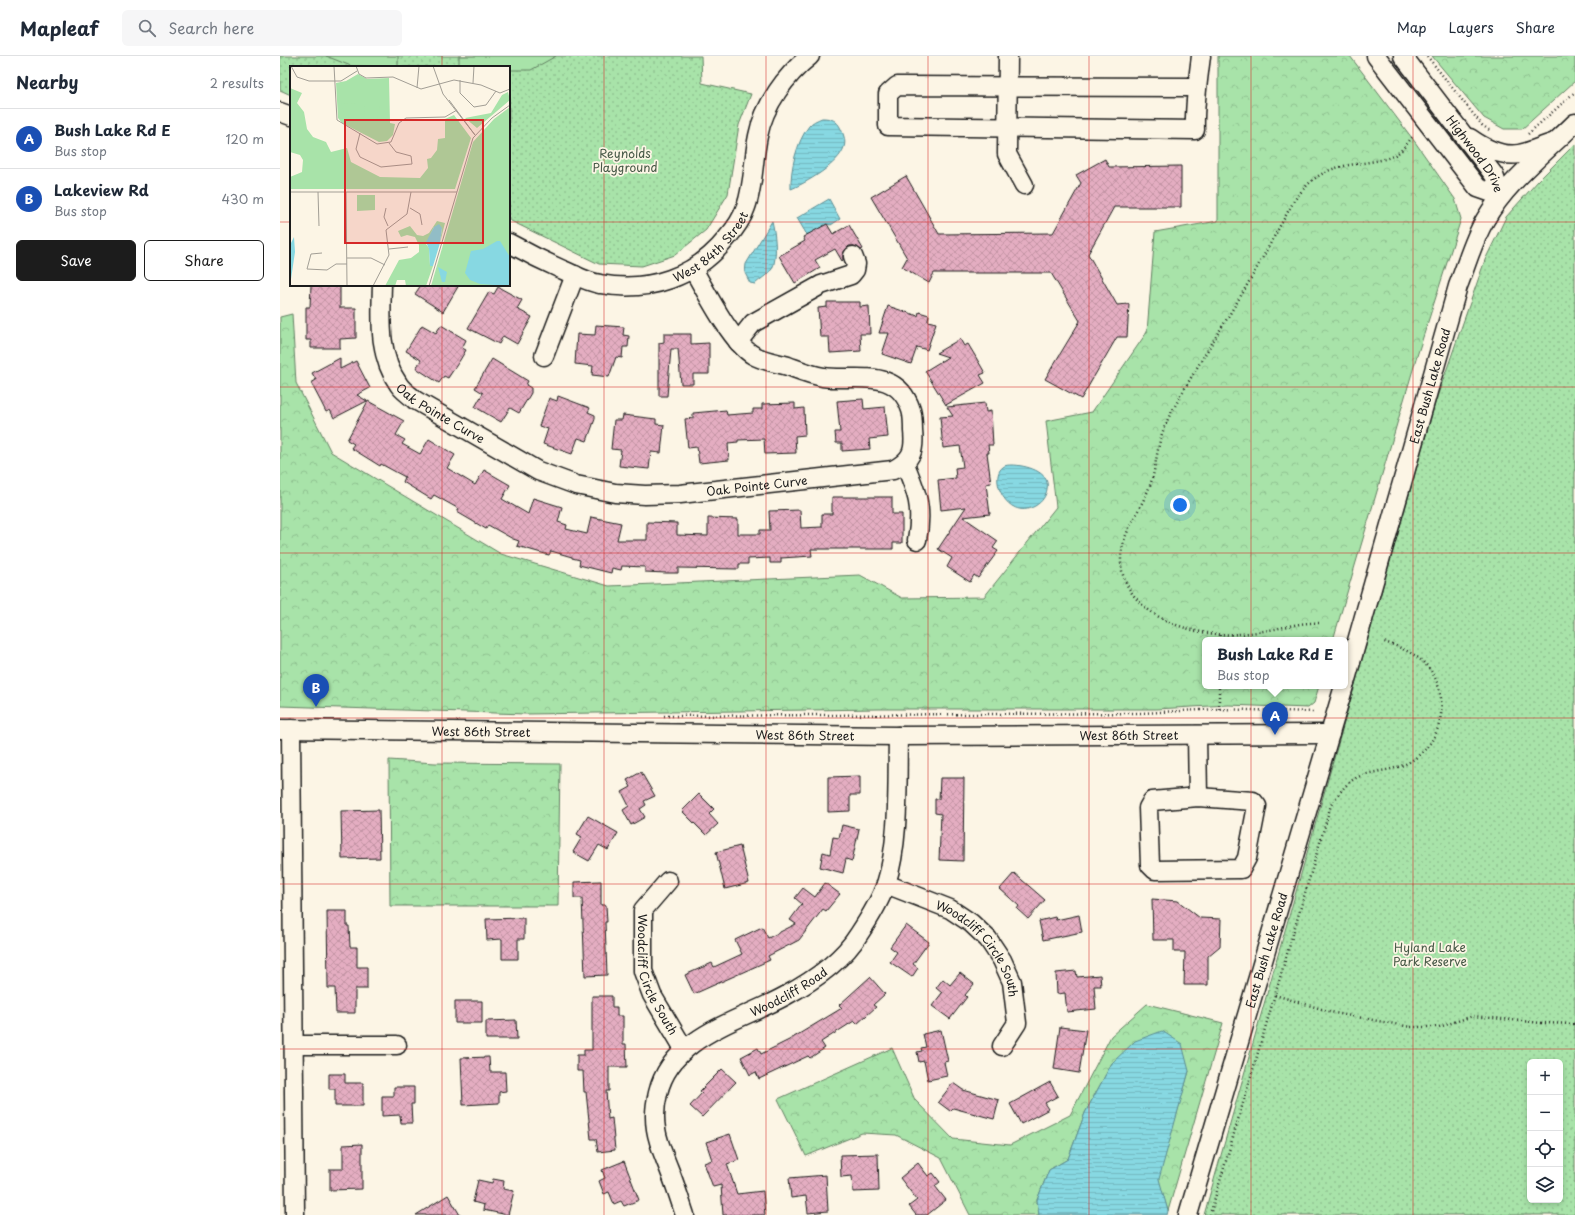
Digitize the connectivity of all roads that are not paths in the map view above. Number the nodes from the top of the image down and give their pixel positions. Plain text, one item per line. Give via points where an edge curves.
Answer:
1 (810, 56) edge
2 (1008, 56) edge
3 (1201, 56) edge
4 (1376, 56) edge
5 (1403, 56) edge
6 (1007, 87) junction
7 (1197, 87) junction
8 (280, 112) edge
9 (290, 116) edge
10 (1575, 123) edge
11 (1007, 128) junction
12 (1462, 134) junction
13 (1557, 142) junction
14 (1024, 185) dead end
15 (1501, 196) junction
16 (510, 244) edge
17 (853, 256) dead end
18 (693, 269) junction
19 (574, 275) junction
20 (382, 286) edge
21 (738, 342) junction
22 (544, 356) dead end
23 (905, 464) junction
24 (917, 540) dead end
25 (1348, 671) edge
26 (1343, 689) edge
27 (285, 729) edge
28 (1330, 734) junction
29 (1196, 735) junction
30 (898, 736) junction
31 (1198, 797) junction
32 (286, 842) edge
33 (668, 881) dead end
34 (886, 884) junction
35 (294, 1045) junction
36 (396, 1045) dead end
37 (1002, 1046) dead end
38 (684, 1049) junction
39 (295, 1215) edge
40 (685, 1215) edge
41 (1188, 1215) edge

1 - 18 street, West 84th Street via 783,83 768,107 758,134 752,186 746,208 719,248
2 - 6 street
3 - 7 street
4 - 15 street, Highwood Drive via 1478,188
5 - 12 street, Highwood Drive
6 - 7 street
6 - 11 street
6 - 11 street via 896,86 888,94 888,126
7 - 11 street via 1195,130
8 - 9 street
10 - 13 street, East Bush Lake Road
11 - 14 street via 1007,154
12 - 13 street via 1482,147 1507,154 1519,154
12 - 15 street, Highwood Drive via 1494,175
13 - 15 street, East Bush Lake Road
15 - 25 street, East Bush Lake Road via 1485,220 1458,286
16 - 19 street, West 84th Street
17 - 21 street via 856,264 851,275 821,284 753,323
18 - 19 street, West 84th Street via 666,282 644,286 599,284
18 - 21 street
19 - 22 street
20 - 23 street, Oak Pointe Curve via 381,329 385,356 400,386 415,400 538,471 576,485 614,493 680,494 893,470
21 - 23 street via 754,356 822,377 874,377 898,388 911,410 914,442 912,454
23 - 24 street via 920,506
26 - 28 street, East Bush Lake Road
27 - 30 street, West 86th Street
27 - 32 street
28 - 29 street, West 86th Street
28 - 41 street, East Bush Lake Road
29 - 30 street, West 86th Street
29 - 31 street
30 - 34 street, Woodcliff Road via 894,847
31 - 31 street via 1152,801 1150,804 1150,865 1155,870 1241,869 1244,864 1257,806 1253,801
32 - 35 street
33 - 38 street, Woodcliff Circle South via 643,910 643,970 652,995
34 - 37 street, Woodcliff Circle South via 950,909 971,923 988,939 1012,982 1017,1023
34 - 38 street, Woodcliff Road via 858,936 837,960 812,981 702,1037
35 - 36 street
35 - 39 street
38 - 40 street, Woodcliff Road via 669,1066 659,1086 654,1108 656,1129

